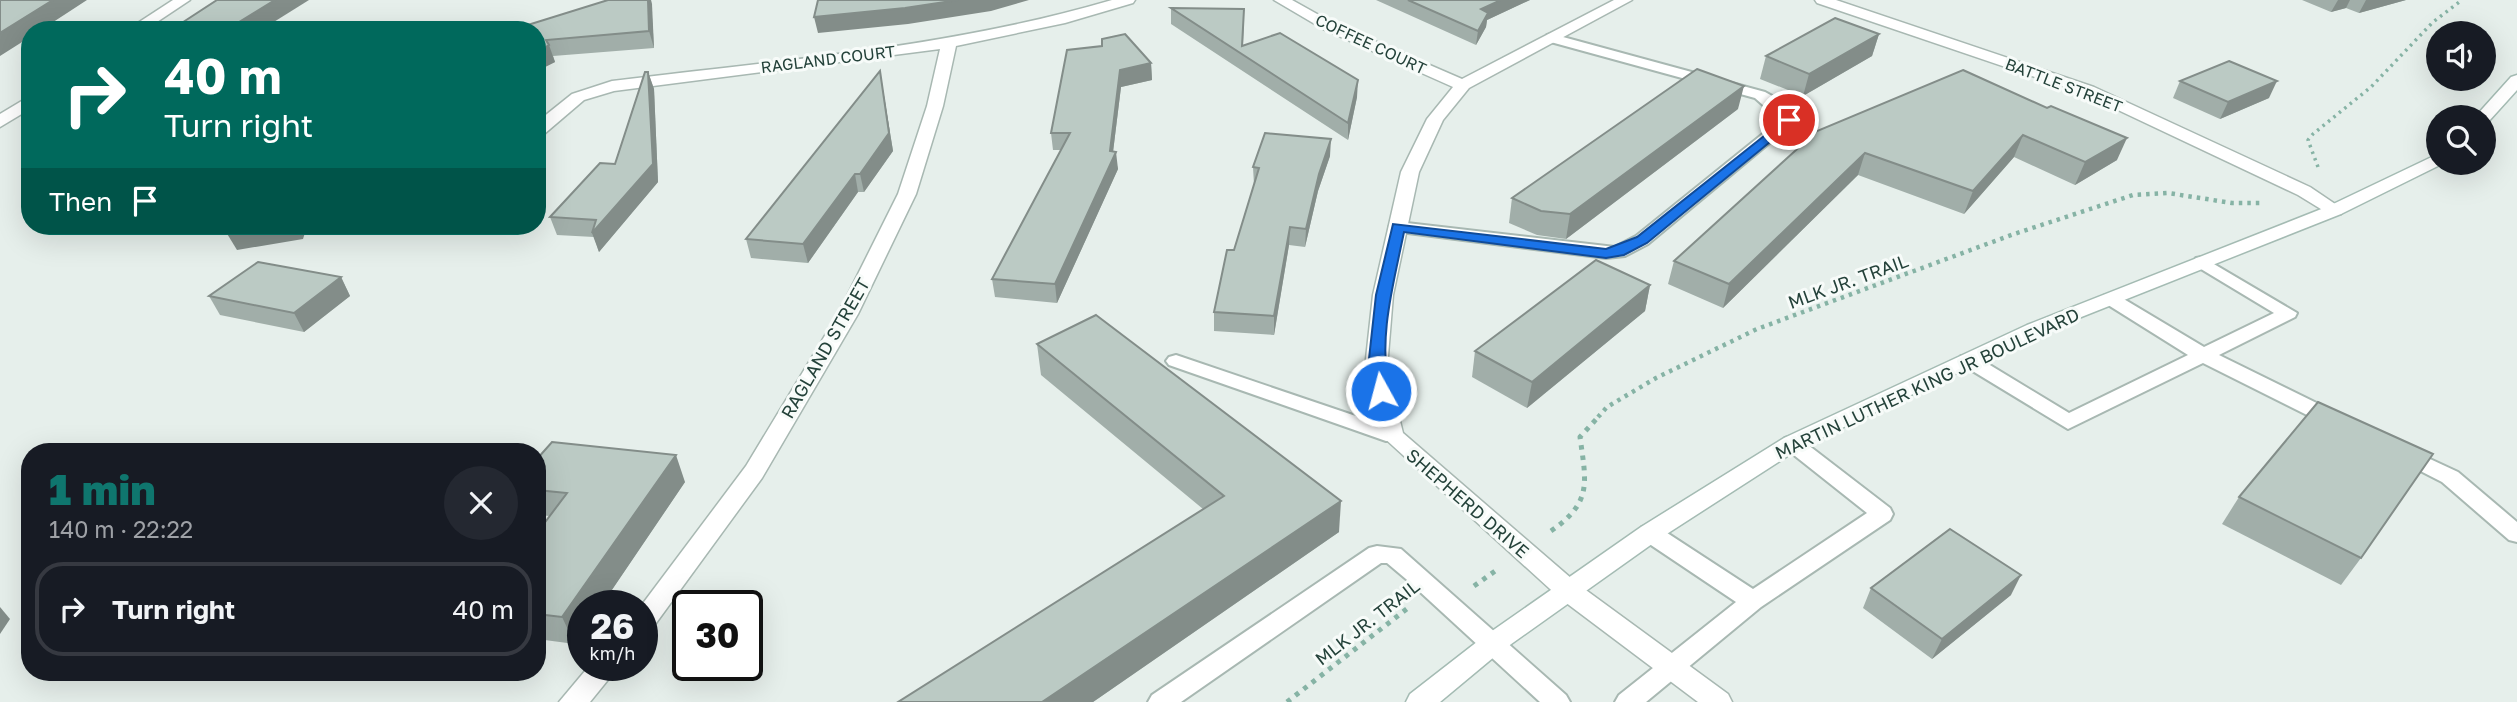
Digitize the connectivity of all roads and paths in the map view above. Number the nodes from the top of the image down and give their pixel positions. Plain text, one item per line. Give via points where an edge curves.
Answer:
1 (183, 0) edge
2 (1128, 0) edge
3 (1281, 0) edge
4 (1625, 0) edge
5 (1822, 0) edge
6 (2462, 0) edge
7 (149, 21) edge
8 (1552, 38) junction
9 (948, 44) junction
10 (2517, 80) edge
11 (1462, 85) junction
12 (2494, 105) edge
13 (21, 107) edge
14 (0, 122) edge
15 (546, 124) edge
16 (2426, 165) edge
17 (2304, 191) junction
18 (2335, 210) junction
19 (1398, 227) junction
20 (2202, 262) junction
21 (2111, 299) junction
22 (2203, 355) junction
23 (1968, 360) junction
24 (1176, 361) dead end
25 (2351, 429) edge
26 (1393, 436) junction
27 (1792, 443) junction
28 (2389, 447) edge
29 (1650, 533) junction
30 (2517, 534) edge
31 (1523, 551) junction
32 (1433, 588) junction
33 (1570, 592) junction
34 (658, 601) edge
35 (1753, 601) junction
36 (1491, 645) junction
37 (1671, 666) junction
38 (592, 681) edge
39 (573, 702) edge
40 (1161, 702) edge
41 (1287, 702) edge
42 (1420, 702) edge
43 (1557, 702) edge
44 (1628, 702) edge
45 (1718, 702) edge

1 - 7 street
2 - 9 street, RAGLAND COURT
3 - 11 street, COFFEE COURT via 1330,27
4 - 8 street, SHEPHERD DRIVE
5 - 17 street, BATTLE STREET via 2088,90
6 - 17 path via 2428,22 2404,54 2357,99 2315,130 2308,140 2321,175
8 - 11 street, SHEPHERD DRIVE
8 - 19 lane via 1760,95 1789,120 1642,240 1619,251
9 - 15 street, RAGLAND COURT via 612,86 578,97
9 - 34 street, RAGLAND STREET via 935,106 907,194 848,314 754,471
10 - 12 street
11 - 19 street, SHEPHERD DRIVE via 1435,118 1410,172
13 - 14 street
16 - 18 street, MARTIN LUTHER KING JR BOULEVARD
17 - 18 street, BATTLE STREET
17 - 31 path, MLK JR. TRAIL via 2258,205 2168,193 2133,195 1757,329 1607,407 1580,437 1586,483 1573,516
18 - 20 street, MARTIN LUTHER KING JR BOULEVARD
19 - 26 street, SHEPHERD DRIVE via 1383,295 1376,368
20 - 21 street, MARTIN LUTHER KING JR BOULEVARD
20 - 22 lane via 2288,313
21 - 22 lane
21 - 23 street, MARTIN LUTHER KING JR BOULEVARD
22 - 23 lane via 2068,422
22 - 25 lane
23 - 27 street, MARTIN LUTHER KING JR BOULEVARD
24 - 26 lane
26 - 31 street, SHEPHERD DRIVE
27 - 29 street, MARTIN LUTHER KING JR BOULEVARD
27 - 35 lane via 1882,514
28 - 30 lane via 2450,477
29 - 33 street, MARTIN LUTHER KING JR BOULEVARD
29 - 35 lane
31 - 32 path, MLK JR. TRAIL via 1465,592
31 - 33 street, SHEPHERD DRIVE
32 - 36 lane
32 - 40 lane via 1394,555 1377,554
32 - 41 path, MLK JR. TRAIL
33 - 36 street, MARTIN LUTHER KING JR BOULEVARD
33 - 37 street, SHEPHERD DRIVE
35 - 37 lane
36 - 42 street, MARTIN LUTHER KING JR BOULEVARD
36 - 43 lane
37 - 44 lane
37 - 45 street, SHEPHERD DRIVE
38 - 39 street

